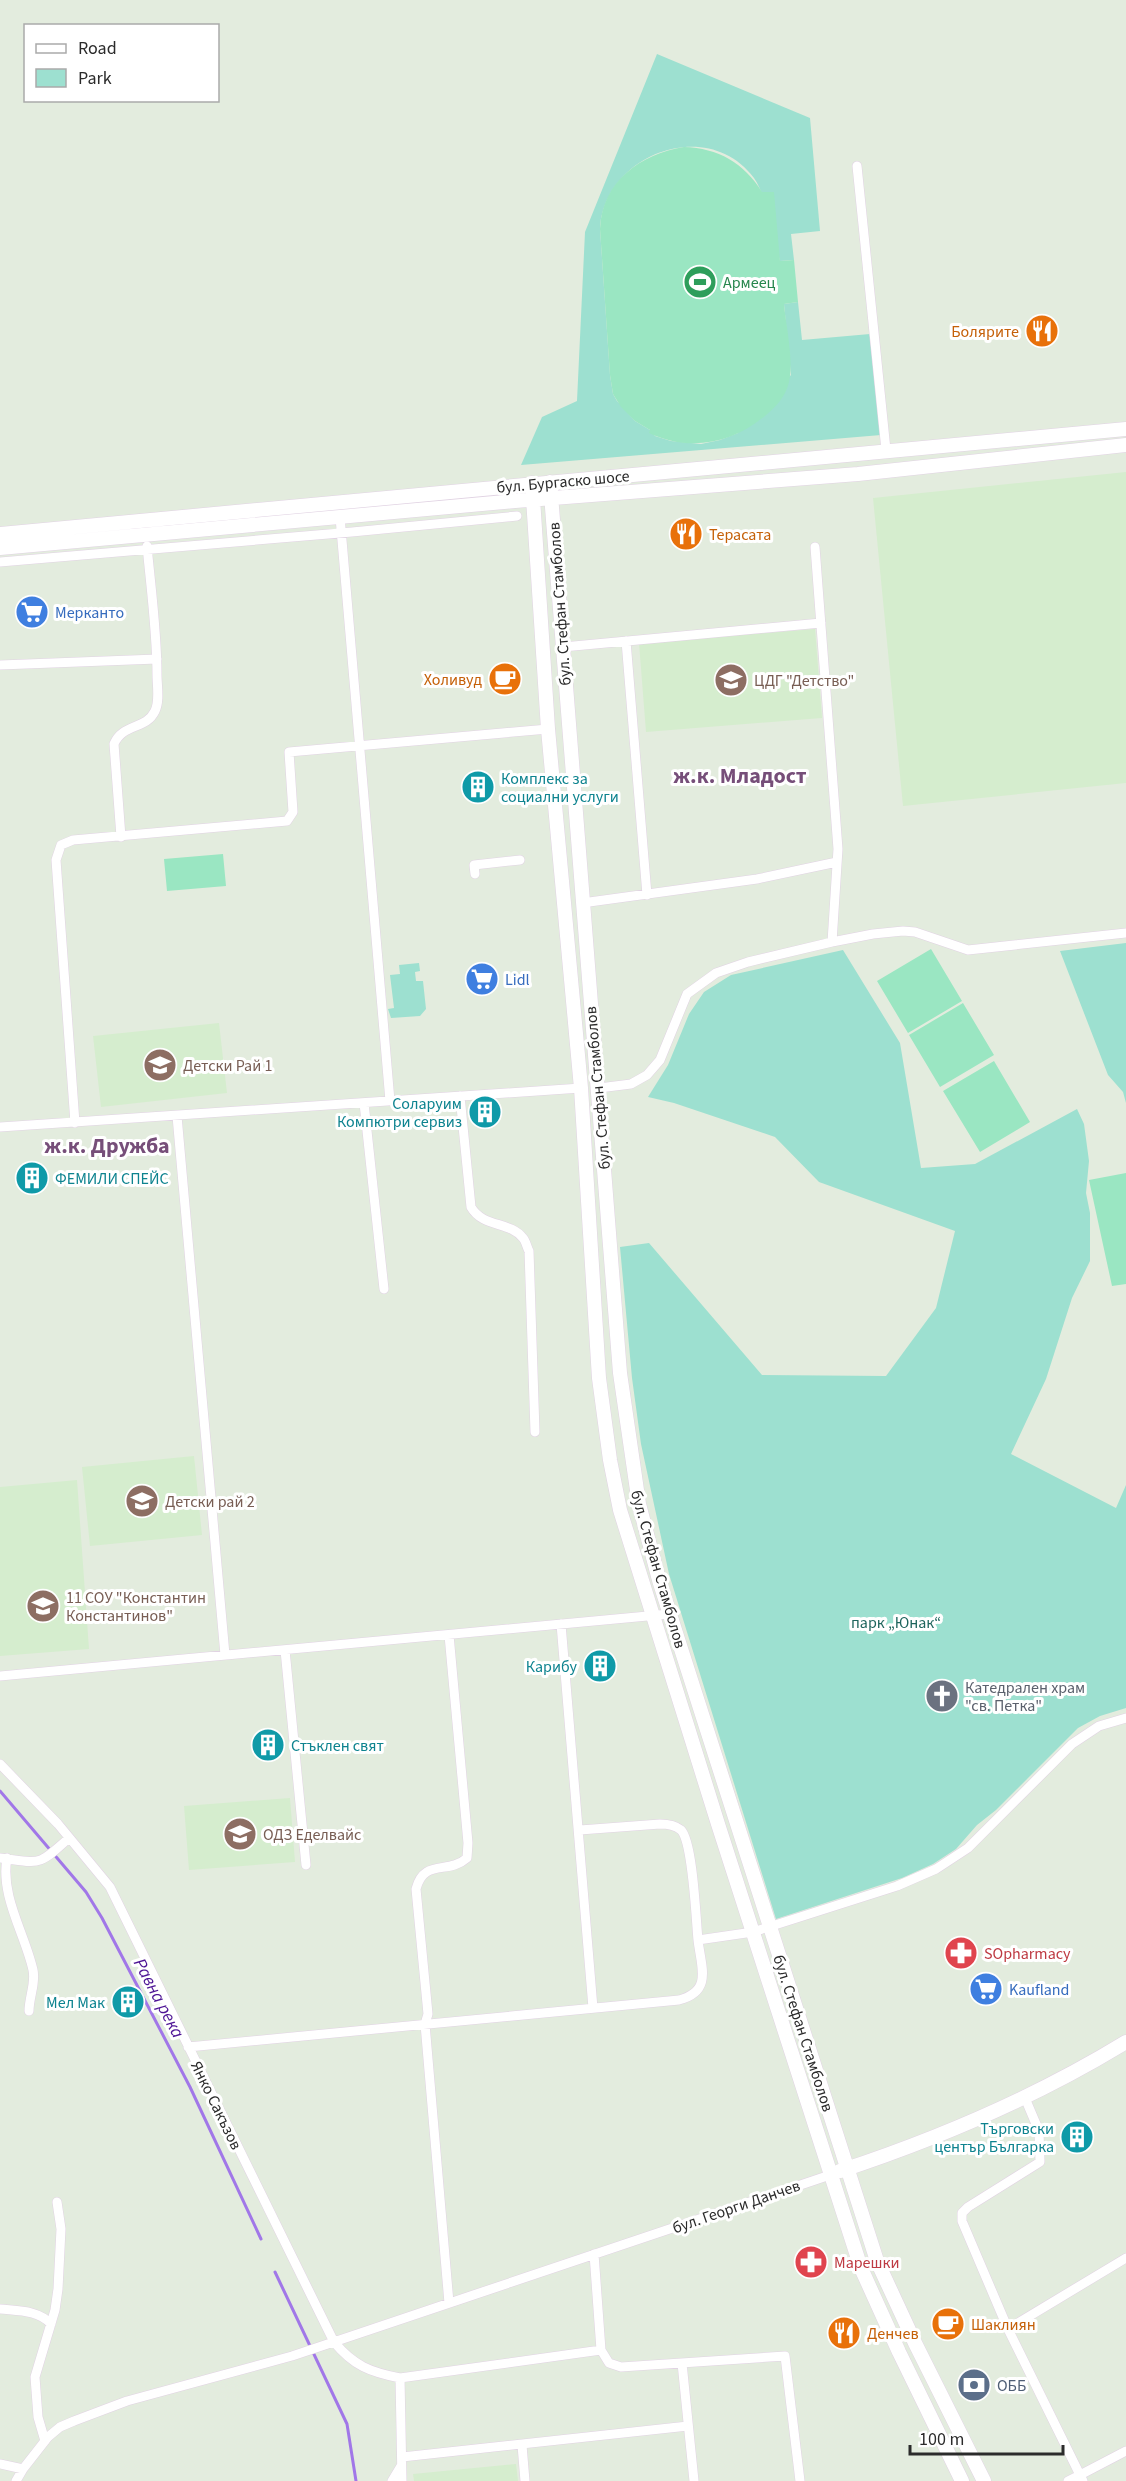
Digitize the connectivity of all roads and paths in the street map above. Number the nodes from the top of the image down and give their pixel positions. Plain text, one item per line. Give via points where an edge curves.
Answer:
1 (857, 166) dead end
2 (1126, 429) edge
3 (1126, 445) edge
4 (886, 450) junction
5 (550, 482) junction
6 (532, 483) junction
7 (552, 498) junction
8 (533, 500) junction
9 (517, 516) dead end
10 (340, 517) junction
11 (343, 533) junction
12 (0, 534) edge
13 (146, 535) junction
14 (815, 547) dead end
15 (0, 548) edge
16 (148, 550) junction
17 (0, 562) edge
18 (821, 623) junction
19 (626, 641) junction
20 (562, 647) junction
21 (157, 659) junction
22 (0, 665) edge
23 (548, 729) junction
24 (361, 747) junction
25 (121, 837) junction
26 (520, 860) dead end
27 (837, 862) junction
28 (475, 874) dead end
29 (647, 895) junction
30 (582, 903) junction
31 (1126, 933) edge
32 (832, 942) junction
33 (581, 1088) junction
34 (599, 1088) junction
35 (460, 1096) junction
36 (390, 1101) junction
37 (364, 1103) junction
38 (177, 1116) junction
39 (75, 1122) junction
40 (0, 1127) edge
41 (384, 1289) dead end
42 (535, 1432) dead end
43 (669, 1614) junction
44 (652, 1616) junction
45 (561, 1624) junction
46 (449, 1635) junction
47 (285, 1650) junction
48 (225, 1655) junction
49 (0, 1676) edge
50 (1126, 1718) edge
51 (0, 1764) edge
52 (580, 1830) junction
53 (69, 1838) junction
54 (3, 1858) edge
55 (306, 1865) dead end
56 (770, 1926) junction
57 (753, 1932) junction
58 (698, 1940) junction
59 (593, 2008) junction
60 (29, 2011) dead end
61 (424, 2024) junction
62 (1126, 2042) edge
63 (188, 2047) junction
64 (1025, 2098) junction
65 (848, 2169) junction
66 (833, 2174) junction
67 (57, 2202) dead end
68 (594, 2254) junction
69 (1126, 2258) edge
70 (449, 2303) junction
71 (0, 2309) edge
72 (51, 2324) junction
73 (1008, 2329) junction
74 (334, 2342) junction
75 (601, 2350) junction
76 (681, 2363) junction
77 (400, 2378) junction
78 (688, 2427) junction
79 (45, 2441) junction
80 (522, 2445) junction
81 (1126, 2451) edge
82 (401, 2462) junction
83 (0, 2464) edge
84 (23, 2469) junction
85 (1082, 2478) edge
86 (16, 2481) edge
87 (392, 2481) edge
88 (402, 2481) edge
89 (525, 2481) edge
90 (694, 2481) edge
91 (800, 2481) edge
92 (962, 2481) edge
93 (984, 2481) edge
94 (1068, 2481) edge

1 - 4 street
2 - 4 main road, бул. Бургаско шосе
3 - 7 main road, бул. Бургаско шосе via 874,472
4 - 5 main road, бул. Бургаско шосе
5 - 6 main road, бул. Бургаско шосе
5 - 7 main road, бул. Стефан Стамболов
6 - 8 main road, бул. Стефан Стамболов
6 - 12 main road, бул. Бургаско шосе
7 - 8 main road, бул. Бургаско шосе
7 - 20 main road, бул. Стефан Стамболов
8 - 10 main road, бул. Бургаско шосе
8 - 23 main road, бул. Стефан Стамболов
9 - 11 street
10 - 11 street
10 - 13 main road, бул. Бургаско шосе
11 - 16 street
11 - 24 street
13 - 15 main road, бул. Бургаско шосе
13 - 16 street
14 - 18 street
16 - 17 street
16 - 21 street
18 - 19 street
18 - 27 street
19 - 20 street
19 - 29 street
20 - 30 main road, бул. Стефан Стамболов
21 - 22 street
21 - 25 street via 156,709 150,718 118,734 114,744
23 - 24 street
23 - 33 main road, бул. Стефан Стамболов
24 - 25 street via 289,752 293,812 287,821
24 - 36 street
25 - 39 street via 69,840 56,854
26 - 28 street via 474,865
27 - 29 street via 757,879
27 - 32 street
29 - 30 street
30 - 34 main road, бул. Стефан Стамболов
31 - 32 street via 968,950 903,931
32 - 34 street via 748,962 700,982 687,994 660,1060 647,1075 632,1084
33 - 34 main road
33 - 35 street
33 - 44 main road, бул. Стефан Стамболов via 599,1378 609,1460
34 - 43 main road, бул. Стефан Стамболов via 620,1373 639,1504
35 - 36 street
35 - 42 street via 471,1207 477,1217 514,1231 529,1251
36 - 37 street
37 - 38 street
37 - 41 street
38 - 39 street
38 - 48 street
39 - 40 street
43 - 44 street
43 - 56 main road, бул. Стефан Стамболов
44 - 45 street
44 - 57 main road, бул. Стефан Стамболов
45 - 46 street
45 - 52 street
46 - 47 street
46 - 61 street via 467,1858 459,1865 429,1869 418,1881 428,2014
47 - 48 street
47 - 55 street
48 - 49 street
50 - 56 street via 1099,1726 1072,1744 968,1848 936,1869 897,1886
51 - 53 street, Янко Сакъзов
52 - 58 street via 660,1824 680,1829 688,1845
52 - 59 street
53 - 54 street via 38,1861
53 - 63 street, Янко Сакъзов via 110,1887
54 - 60 street via 34,1971
56 - 57 street
56 - 65 main road, бул. Стефан Стамболов
57 - 58 street
57 - 66 main road, бул. Стефан Стамболов
58 - 59 street via 703,1983 692,1997
59 - 61 street
61 - 63 street
61 - 70 street
62 - 64 main road, бул. Георги Данчев
63 - 74 street, Янко Сакъзов
64 - 65 main road, бул. Георги Данчев via 954,2130
64 - 73 street via 1039,2131 1040,2162 962,2213
65 - 66 main road, бул. Георги Данчев
65 - 93 main road, бул. Стефан Стамболов via 878,2261
66 - 68 street, бул. Георги Данчев
66 - 92 main road, бул. Стефан Стамболов via 861,2268
67 - 72 street via 61,2229 58,2289
68 - 70 street, бул. Георги Данчев
68 - 75 street
69 - 73 street
70 - 74 street, бул. Георги Данчев
71 - 72 street via 36,2314
72 - 79 street via 35,2377 38,2417
73 - 85 street
74 - 77 street, Янко Сакъзов via 347,2358 361,2366
74 - 79 street, бул. Георги Данчев via 127,2401 60,2427
75 - 76 street via 605,2360 615,2366
75 - 77 street
76 - 78 street
76 - 91 street via 785,2356
77 - 82 street
78 - 80 street
78 - 90 street
79 - 84 street, бул. Георги Данчев
80 - 82 street
80 - 89 street
81 - 85 street
82 - 87 street
82 - 88 street
83 - 84 street
84 - 86 street, бул. Георги Данчев
85 - 94 street

